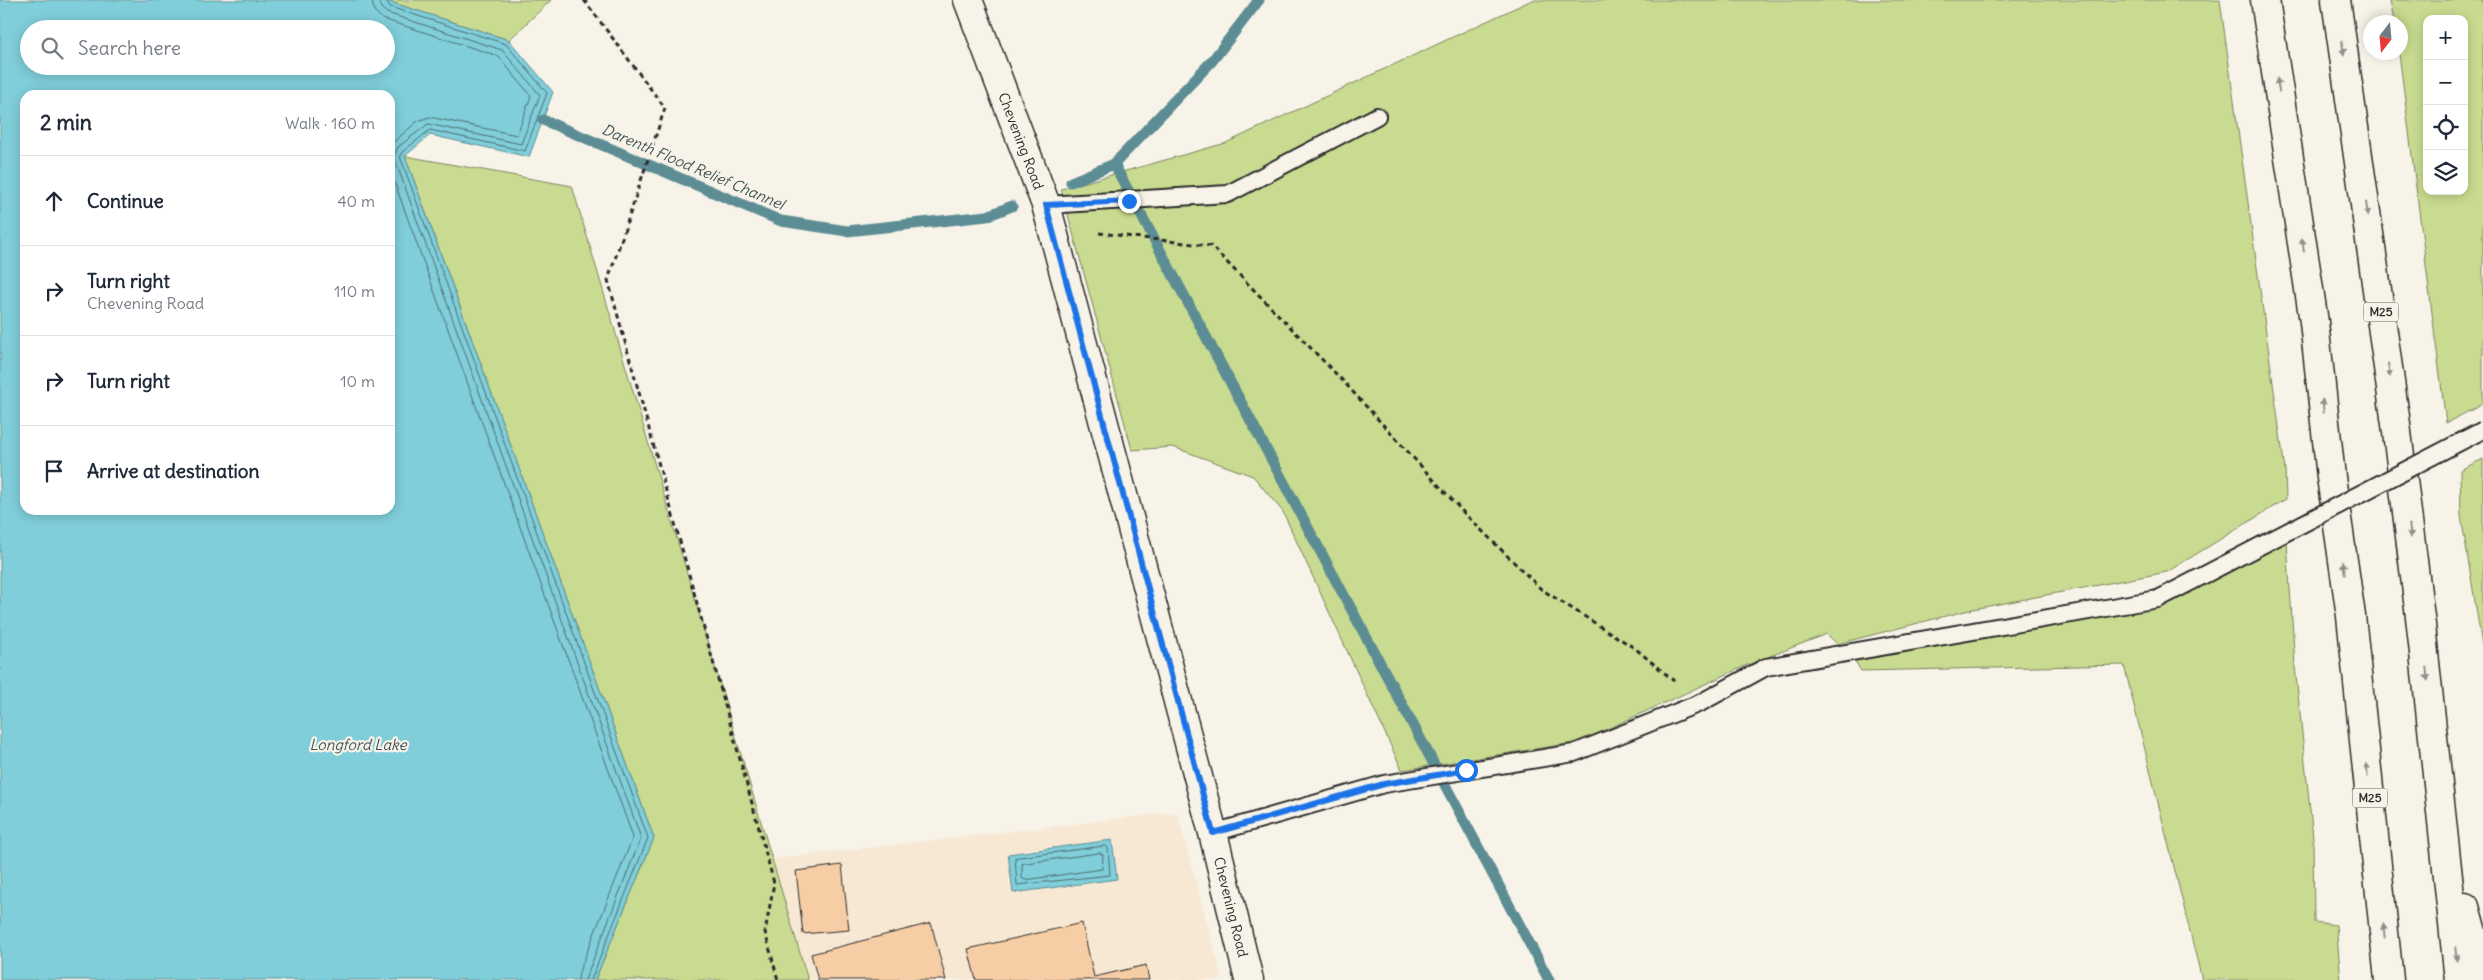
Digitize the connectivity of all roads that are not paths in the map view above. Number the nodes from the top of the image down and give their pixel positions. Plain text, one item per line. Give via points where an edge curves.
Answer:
1 (968, 0) edge
2 (2265, 0) edge
3 (2336, 0) edge
4 (1377, 116) dead end
5 (1046, 205) junction
6 (2483, 430) edge
7 (1213, 833) junction
8 (2444, 836) junction
9 (2483, 972) edge
10 (1249, 980) edge
11 (2389, 980) edge
12 (2459, 980) edge

1 - 5 main road, Chevening Road
11 -> 2 main road, M25 via 2352,626 2314,322
3 -> 8 main road, M25 via 2399,444
4 - 5 lane via 1228,194
5 - 7 main road, Chevening Road
6 - 7 lane, bridge via 2158,599 1766,667 1700,703 1574,752 1384,784
7 - 10 main road, Chevening Road
8 - 9 main road, M25
8 -> 12 main road, M25

